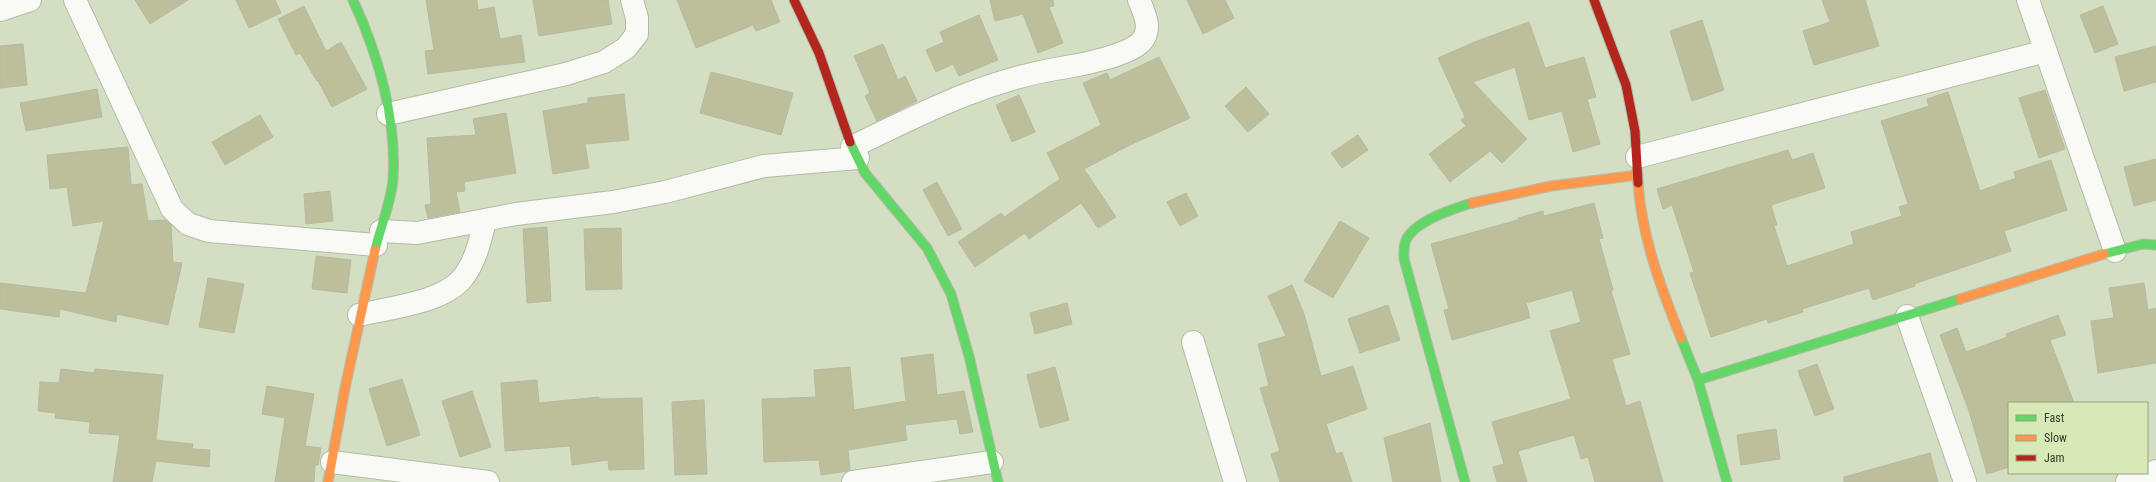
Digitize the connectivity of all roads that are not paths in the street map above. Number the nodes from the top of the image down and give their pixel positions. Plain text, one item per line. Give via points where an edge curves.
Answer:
1 (30, 0) edge
2 (75, 0) edge
3 (353, 0) edge
4 (632, 0) edge
5 (794, 0) edge
6 (1138, 0) edge
7 (1594, 0) edge
8 (2028, 0) edge
9 (0, 10) edge
10 (2046, 51) junction
11 (388, 114) junction
12 (855, 152) junction
13 (1637, 166) junction
14 (485, 221) junction
15 (378, 238) junction
16 (2156, 245) edge
17 (2115, 251) junction
18 (359, 315) junction
19 (1907, 316) junction
20 (1193, 342) dead end
21 (1698, 380) junction
22 (2156, 471) edge
23 (330, 472) edge
24 (995, 472) edge
25 (488, 482) edge
26 (853, 482) edge
27 (1235, 482) edge
28 (1465, 482) edge
29 (1728, 482) edge
30 (1965, 482) edge
31 (2127, 482) edge

1 - 9 street
2 - 15 street via 172,209 188,224 208,232
3 - 11 street via 365,26 380,74
4 - 11 street via 637,18 637,34 626,48 604,62 566,74
5 - 12 street via 819,53 844,129
6 - 12 street via 1148,22 1146,34 1141,42 1123,52 1088,64 1047,70 997,82 950,100
7 - 13 street via 1626,85 1636,131
8 - 10 street
10 - 13 street
10 - 17 street
11 - 15 street via 392,135 393,180
12 - 14 street via 764,166 665,192 613,202 516,214
12 - 24 street via 865,173 927,248 951,294 970,356
13 - 21 street via 1644,230 1657,277
13 - 28 street via 1519,191 1454,209 1424,223 1408,236 1404,245 1404,259
14 - 15 street
14 - 18 street via 476,255 460,281 442,293 418,302
15 - 18 street
16 - 17 street via 2143,244
17 - 19 street
18 - 23 street
19 - 21 street
19 - 30 street
20 - 27 street
21 - 29 street
22 - 31 street
23 - 25 street
24 - 26 street

